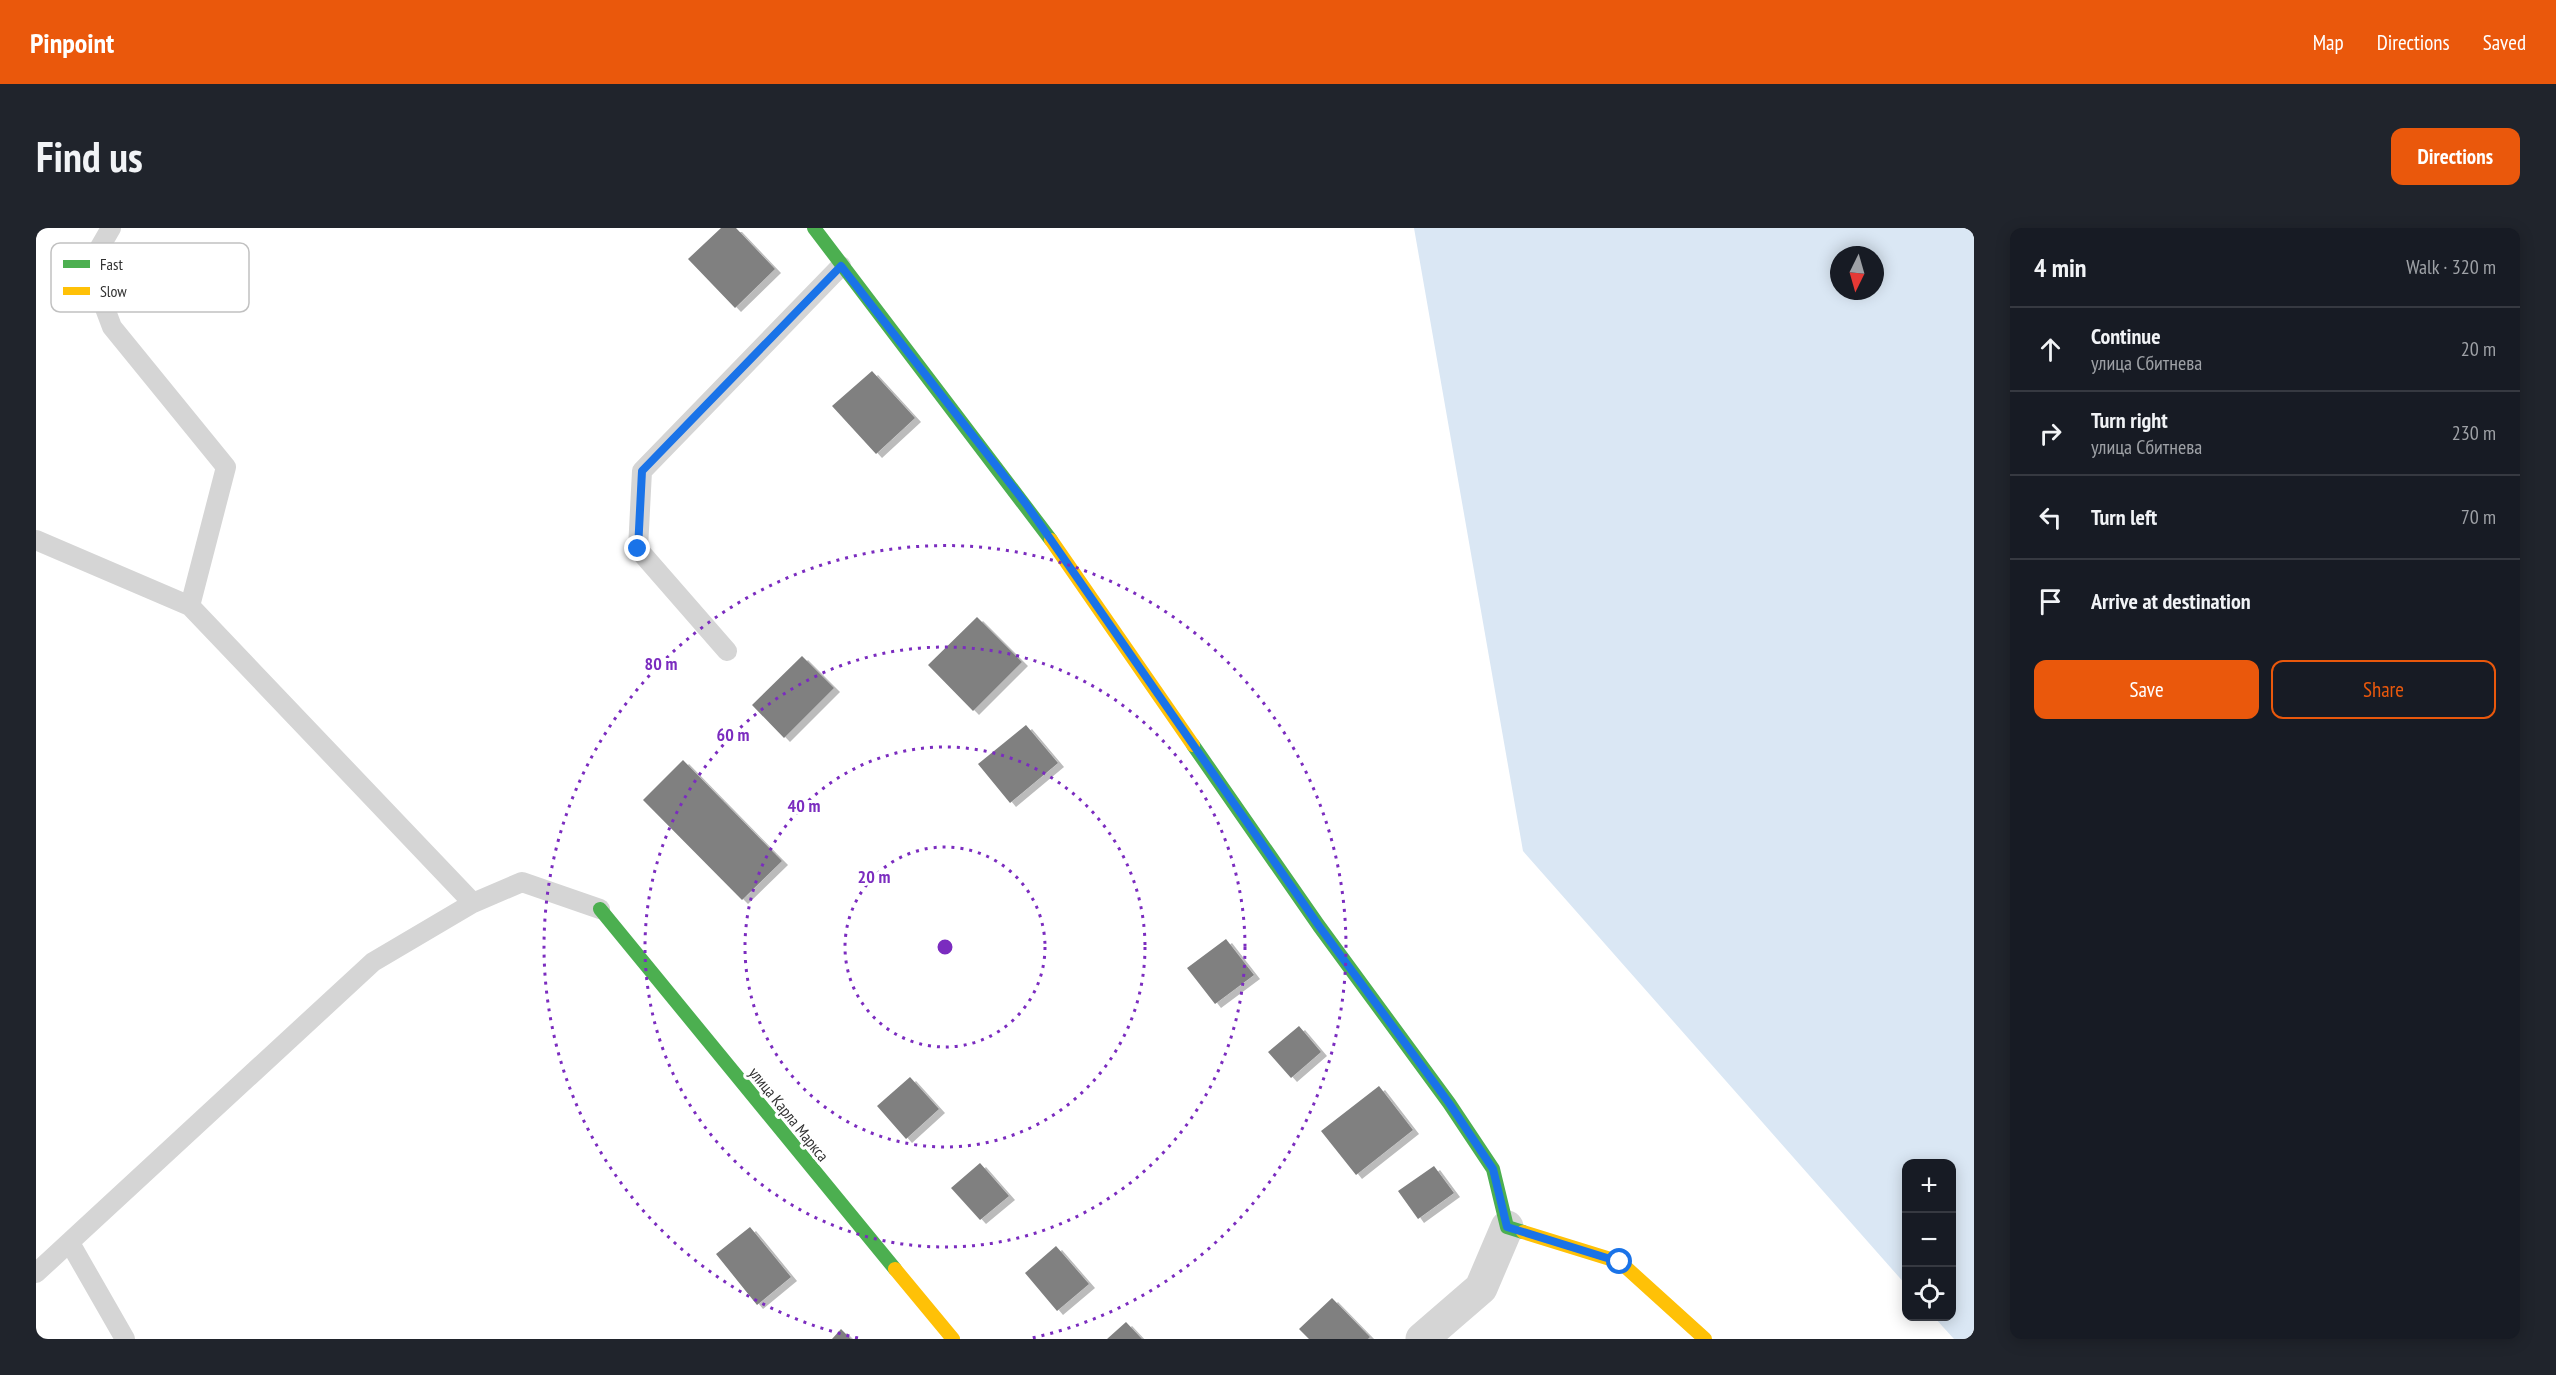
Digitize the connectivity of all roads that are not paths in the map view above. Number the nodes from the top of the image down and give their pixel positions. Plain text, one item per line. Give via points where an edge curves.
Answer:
1 (111, 228) edge
2 (814, 228) edge
3 (102, 243) edge
4 (841, 266) junction
5 (106, 312) edge
6 (36, 540) edge
7 (190, 606) junction
8 (727, 651) dead end
9 (473, 903) junction
10 (600, 909) joint
11 (1507, 1227) junction
12 (70, 1243) junction
13 (36, 1273) edge
14 (125, 1339) edge
15 (953, 1339) edge
16 (1422, 1339) edge
17 (1705, 1339) edge

1 - 3 lane
2 - 4 street
4 - 8 lane via 642,471 638,549
4 - 11 street via 1026,504 1319,926 1455,1113 1493,1169
5 - 7 lane via 112,327 226,468
6 - 7 lane
7 - 9 lane
9 - 10 lane via 522,882
9 - 12 lane via 373,962
10 - 15 street, улица Карла Маркса
11 - 16 street via 1481,1288
11 - 17 street via 1620,1262
12 - 13 lane
12 - 14 lane

